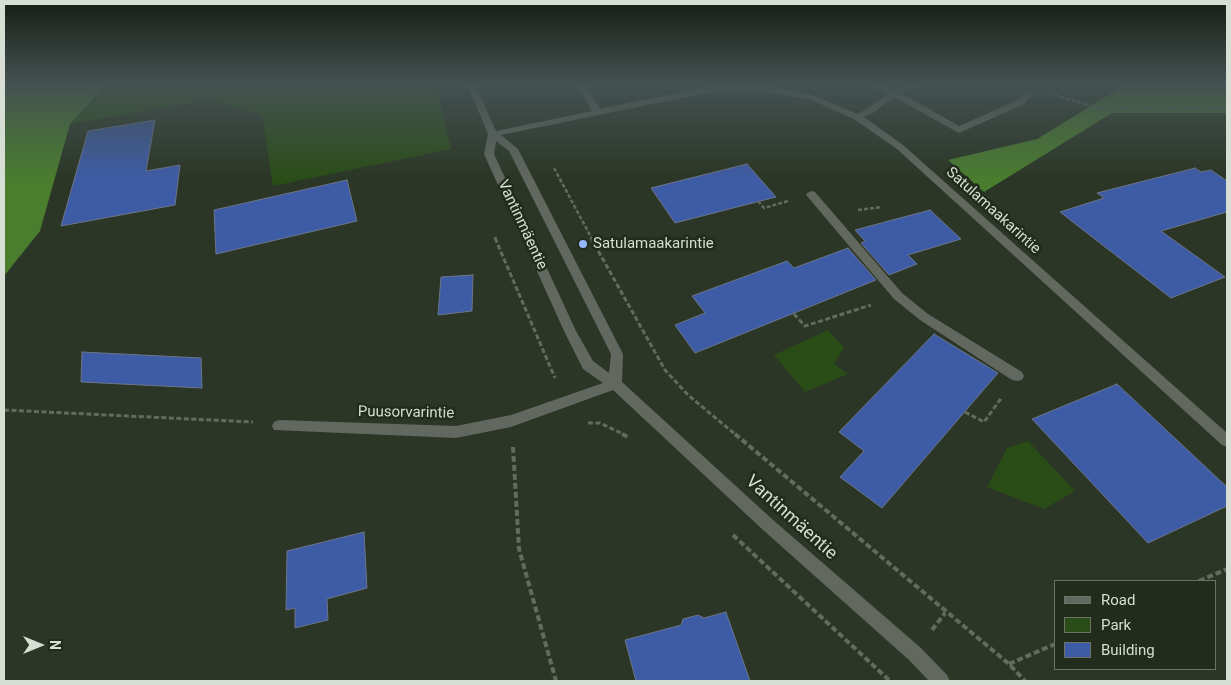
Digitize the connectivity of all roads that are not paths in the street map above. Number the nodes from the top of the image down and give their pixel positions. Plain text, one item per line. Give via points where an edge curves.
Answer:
1 (485, 116) edge
2 (579, 116) edge
3 (934, 116) edge
4 (990, 116) edge
5 (857, 117) edge
6 (493, 134) junction
7 (811, 194) road end
8 (1017, 376) road end
9 (615, 384) junction
10 (279, 426) road end
11 (1227, 440) edge
12 (941, 681) edge

1 - 6 street, Vantinmäentie
2 - 6 street, Satulamaakarintie
3 - 4 street via 959,130
5 - 11 street, Satulamaakarintie via 900,147
6 - 9 street, Vantinmäentie via 514,150 617,354
6 - 9 street, Vantinmäentie via 489,154 570,331 588,365
7 - 8 street via 898,296 924,317
9 - 10 street, Puusorvarintie via 511,420 456,432
9 - 12 street, Vantinmäentie

